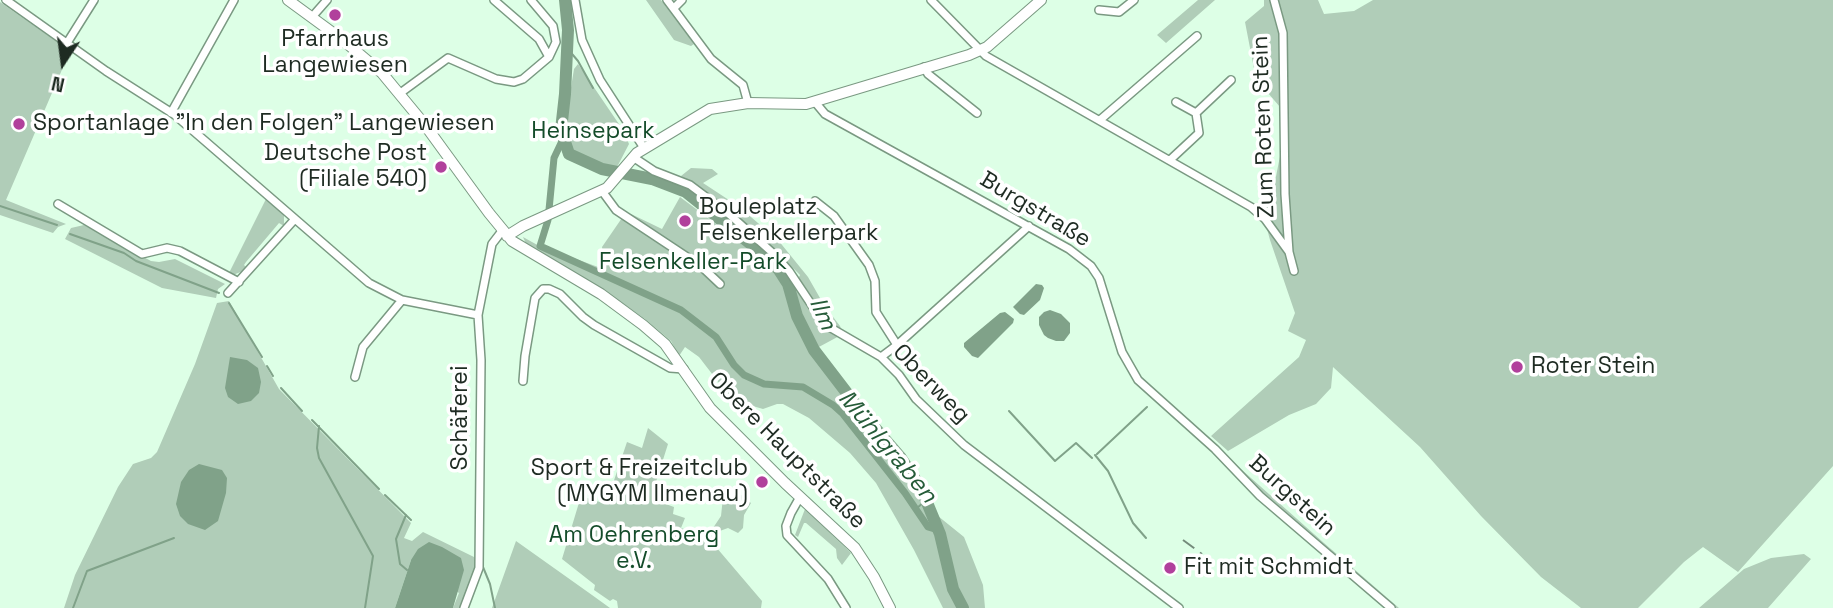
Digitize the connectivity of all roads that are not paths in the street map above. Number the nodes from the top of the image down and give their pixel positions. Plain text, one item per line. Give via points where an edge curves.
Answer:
1 (6, 0) edge
2 (94, 0) edge
3 (234, 0) edge
4 (288, 0) edge
5 (327, 0) edge
6 (495, 0) edge
7 (531, 0) edge
8 (575, 0) edge
9 (667, 0) edge
10 (682, 0) edge
11 (931, 0) edge
12 (1041, 0) edge
13 (1134, 0) edge
14 (1274, 0) edge
15 (674, 8) junction
16 (1099, 10) dead end
17 (312, 17) junction
18 (1197, 36) dead end
19 (67, 43) junction
20 (978, 51) junction
21 (549, 57) junction
22 (924, 67) junction
23 (1231, 80) dead end
24 (399, 94) junction
25 (815, 102) junction
26 (1177, 102) dead end
27 (748, 103) junction
28 (171, 113) junction
29 (978, 113) dead end
30 (1196, 113) junction
31 (1100, 120) junction
32 (644, 148) junction
33 (633, 157) junction
34 (1171, 160) junction
35 (602, 191) junction
36 (814, 201) dead end
37 (58, 204) dead end
38 (295, 219) junction
39 (1029, 226) junction
40 (505, 234) junction
41 (1289, 252) junction
42 (1294, 271) dead end
43 (239, 282) junction
44 (720, 284) dead end
45 (228, 293) dead end
46 (402, 300) junction
47 (478, 315) junction
48 (897, 345) junction
49 (881, 357) junction
50 (684, 369) junction
51 (355, 377) dead end
52 (523, 380) dead end
53 (1170, 411) joint
54 (800, 497) junction
55 (464, 608) edge
56 (846, 608) edge
57 (890, 608) edge
58 (1179, 608) edge
59 (1391, 608) edge

1 - 19 street
2 - 19 street
3 - 28 street
4 - 17 main road, Obere Hauptstraße
5 - 17 street
6 - 21 street via 539,39
7 - 21 street via 554,26 556,42
8 - 32 street via 582,40 600,80
9 - 15 street
10 - 15 street
11 - 20 street
12 - 20 main road
13 - 16 street via 1119,12
14 - 41 street, Zum Roten Stein via 1283,33
15 - 27 street via 711,59 743,85
17 - 24 main road, Obere Hauptstraße via 374,65
18 - 31 street
19 - 28 street
20 - 22 main road
20 - 31 street, Zum Roten Stein
21 - 24 street via 514,82 445,59
22 - 25 main road
22 - 29 street
23 - 30 street
24 - 40 main road, Obere Hauptstraße
25 - 27 main road
25 - 39 street, Burgstraße via 825,114
26 - 30 street
27 - 32 main road via 703,113
28 - 38 street
30 - 34 street via 1199,133
31 - 34 street, Zum Roten Stein
32 - 33 main road
33 - 35 main road
33 - 49 street, Oberweg via 690,185 730,215 775,255 831,328
34 - 41 street, Zum Roten Stein via 1259,212
35 - 40 main road
35 - 44 street via 616,210
36 - 48 street via 834,216 869,265 875,281 876,312
37 - 43 street via 142,254 167,248 180,251
38 - 43 street
38 - 46 street via 369,283
39 - 48 street
39 - 53 street, Burgstraße via 1096,271 1131,371
40 - 47 street, Schäferei via 492,244
40 - 50 main road, Obere Hauptstraße via 643,325
41 - 42 street, Zum Roten Stein
43 - 45 street
46 - 47 street
46 - 51 street via 363,347
47 - 55 street, Schäferei via 479,568
48 - 49 street
49 - 58 street, Oberweg via 964,446
50 - 52 street via 670,368 594,325 560,294 543,289 535,298
50 - 54 main road, Obere Hauptstraße via 710,408
53 - 59 street, Burgstein via 1278,512
54 - 56 street via 786,526 787,536 828,579
54 - 57 main road, Obere Hauptstraße via 855,548

